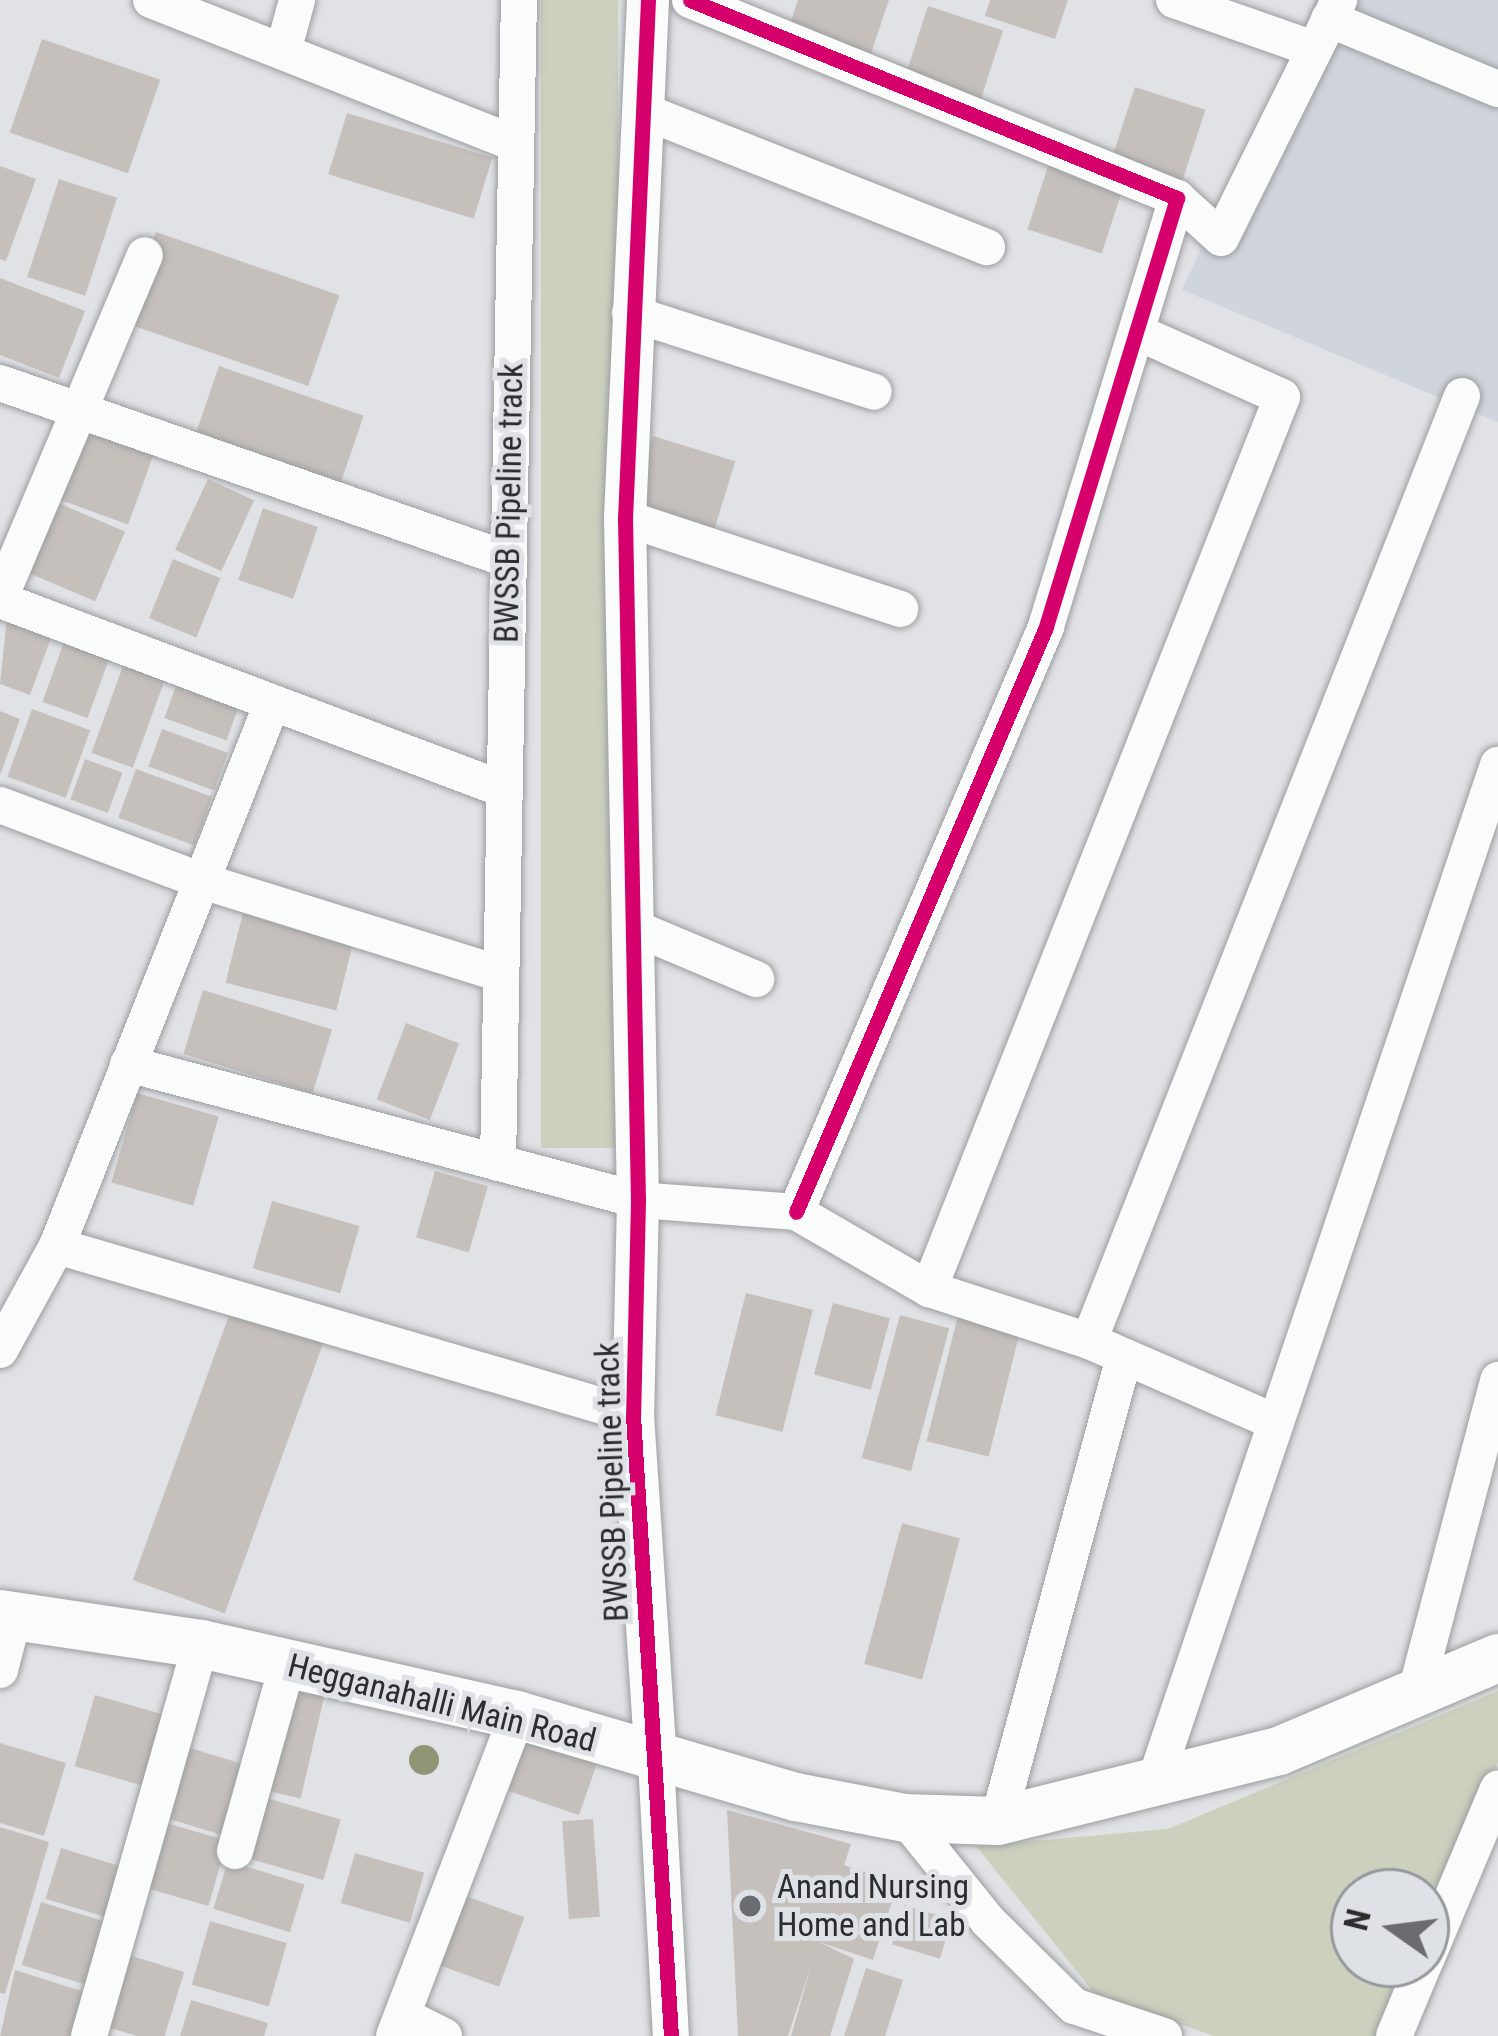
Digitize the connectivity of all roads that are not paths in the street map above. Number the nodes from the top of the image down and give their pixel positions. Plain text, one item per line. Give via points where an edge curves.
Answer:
1 (152, 0) edge
2 (297, 0) edge
3 (519, 0) edge
4 (647, 0) edge
5 (690, 0) edge
6 (1174, 0) edge
7 (1327, 23) edge
8 (284, 48) junction
9 (1498, 89) edge
10 (643, 111) junction
11 (516, 144) junction
12 (1177, 198) junction
13 (987, 247) dead end
14 (145, 254) dead end
15 (630, 313) junction
16 (1141, 334) junction
17 (0, 383) edge
18 (874, 392) dead end
19 (1462, 396) dead end
20 (80, 410) junction
21 (625, 518) junction
22 (508, 560) junction
23 (0, 599) edge
24 (900, 609) dead end
25 (271, 706) junction
26 (1498, 765) edge
27 (500, 788) junction
28 (0, 805) edge
29 (202, 881) junction
30 (630, 926) junction
31 (501, 974) junction
32 (755, 980) dead end
33 (128, 1064) junction
34 (498, 1162) junction
35 (638, 1200) junction
36 (796, 1213) junction
37 (57, 1246) junction
38 (929, 1288) junction
39 (1088, 1340) junction
40 (0, 1350) edge
41 (1123, 1361) junction
42 (1498, 1380) edge
43 (633, 1415) junction
44 (1273, 1420) junction
45 (7, 1615) edge
46 (201, 1643) junction
47 (1498, 1658) edge
48 (288, 1663) junction
49 (0, 1670) edge
50 (1415, 1695) junction
51 (518, 1715) junction
52 (656, 1761) junction
53 (1153, 1787) junction
54 (1498, 1789) edge
55 (905, 1818) junction
56 (998, 1821) junction
57 (235, 1851) dead end
58 (1450, 1903) edge
59 (1414, 1988) edge
60 (398, 2026) edge
61 (89, 2036) edge
62 (443, 2036) edge
63 (670, 2036) edge
64 (1164, 2036) edge
65 (1394, 2036) edge

1 - 8 street
2 - 8 street
3 - 11 street, BWSSB Pipeline track
4 - 10 street, BWSSB Pipeline track
5 - 12 street
6 - 7 street
7 - 9 street
7 - 12 street via 1221,238
8 - 11 street
10 - 13 street
10 - 15 street, BWSSB Pipeline track
11 - 22 street, BWSSB Pipeline track
12 - 16 street
14 - 20 street
15 - 18 street
15 - 21 street, BWSSB Pipeline track
16 - 36 street via 1046,627
16 - 38 street via 1282,397
17 - 20 street
19 - 39 street
20 - 22 street
20 - 23 street
21 - 24 street
21 - 30 street, BWSSB Pipeline track
22 - 27 street, BWSSB Pipeline track
23 - 25 street
25 - 27 street
25 - 29 street
26 - 44 street
27 - 31 street, BWSSB Pipeline track
28 - 29 street
29 - 31 street
29 - 33 street
30 - 32 street
30 - 35 street, BWSSB Pipeline track
31 - 34 street, BWSSB Pipeline track
33 - 34 street
33 - 37 street
34 - 35 street
35 - 36 street
35 - 43 street, BWSSB Pipeline track
36 - 38 street
37 - 40 street
37 - 43 street
38 - 39 street
39 - 41 street
41 - 44 street
41 - 56 street
42 - 50 street
43 - 52 street, BWSSB Pipeline track
44 - 53 street
45 - 46 main road, Hegganahalli Main Road
45 - 49 street
46 - 48 main road, Hegganahalli Main Road
46 - 61 street
47 - 50 main road, Hegganahalli Main Road
48 - 51 main road, Hegganahalli Main Road
48 - 57 street
50 - 53 main road, Hegganahalli Main Road via 1279,1751
51 - 52 main road, Hegganahalli Main Road
51 - 60 street
52 - 55 main road, Hegganahalli Main Road
52 - 63 street
53 - 56 main road, Hegganahalli Main Road
54 - 58 street
55 - 56 main road, Hegganahalli Main Road
55 - 64 street via 988,1921 1074,2006
59 - 65 street
60 - 62 street

